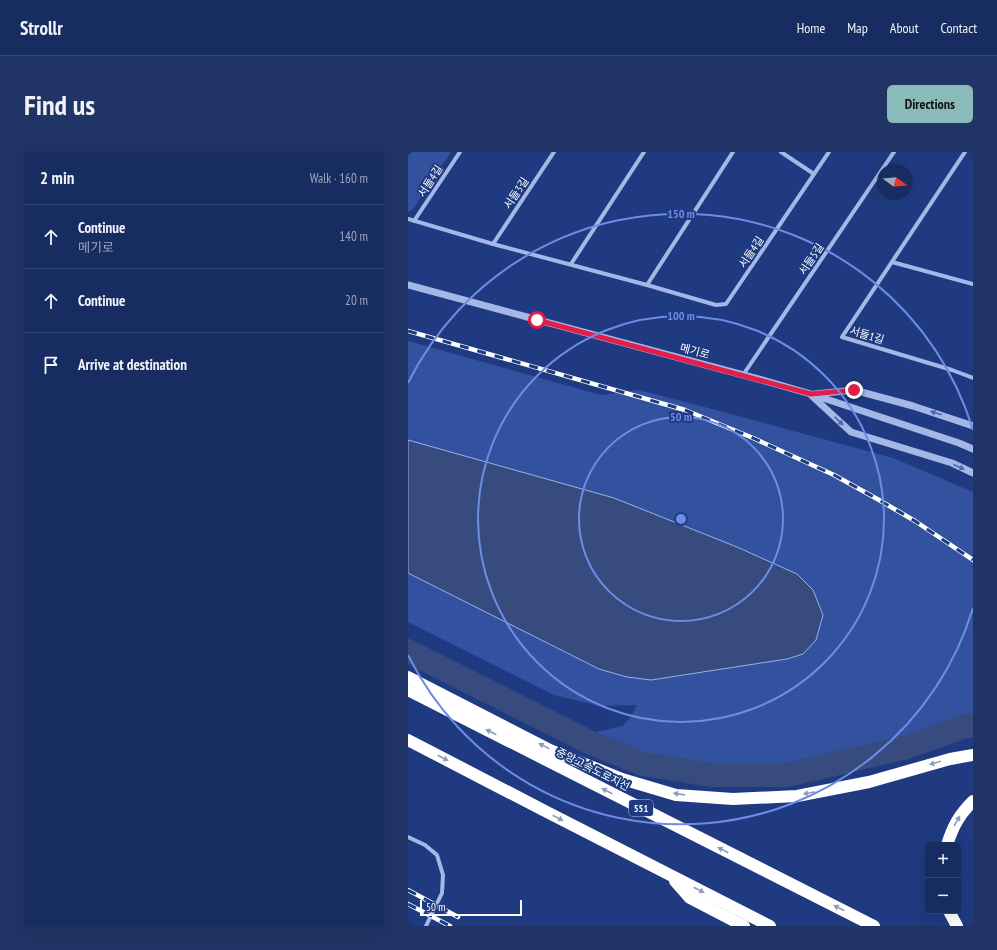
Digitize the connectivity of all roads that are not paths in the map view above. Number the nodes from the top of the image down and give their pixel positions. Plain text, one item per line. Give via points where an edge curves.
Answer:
1 (460, 152) edge
2 (554, 152) edge
3 (644, 152) edge
4 (733, 152) edge
5 (781, 152) edge
6 (829, 152) edge
7 (894, 152) edge
8 (965, 152) edge
9 (814, 174) junction
10 (408, 219) edge
11 (414, 221) junction
12 (493, 244) junction
13 (892, 262) junction
14 (571, 264) junction
15 (973, 283) edge
16 (408, 285) edge
17 (647, 285) junction
18 (743, 375) junction
19 (973, 378) edge
20 (811, 394) junction
21 (973, 426) edge
22 (973, 450) edge
23 (973, 473) edge
24 (408, 677) edge
25 (408, 690) edge
26 (408, 740) edge
27 (973, 755) edge
28 (973, 801) edge
29 (408, 837) edge
30 (948, 842) edge
31 (669, 875) junction
32 (951, 914) edge
33 (426, 926) edge
34 (744, 926) edge
35 (770, 926) edge
36 (874, 926) edge
37 (957, 926) edge

1 - 11 street, 서들4길
2 - 12 street, 서들3길
3 - 14 street
4 - 17 street
5 - 9 street
6 - 9 street
7 - 18 street, 서들5길
8 - 13 street, 서들1길
9 - 17 street, 서들4길 via 726,304 716,305
10 - 11 street, 서들4길
11 - 12 street, 서들4길
12 - 14 street, 서들4길
13 - 15 street
13 - 19 street, 서들1길 via 842,338
14 - 17 street, 서들4길
16 - 18 street, 메기로
18 - 20 street, 메기로
21 -> 20 street via 854,390
20 - 22 street, 메기로 via 959,443
20 -> 23 street via 851,432
27 -> 24 highway via 870,782 797,796 733,799 676,794 622,779 550,750
36 -> 25 highway, 중앙고속도로지선 / 551
26 -> 31 highway
30 -> 28 highway via 954,825
29 - 33 street via 425,845 437,855 443,875 442,893
31 - 34 highway via 690,898
31 -> 35 highway
32 - 37 highway

